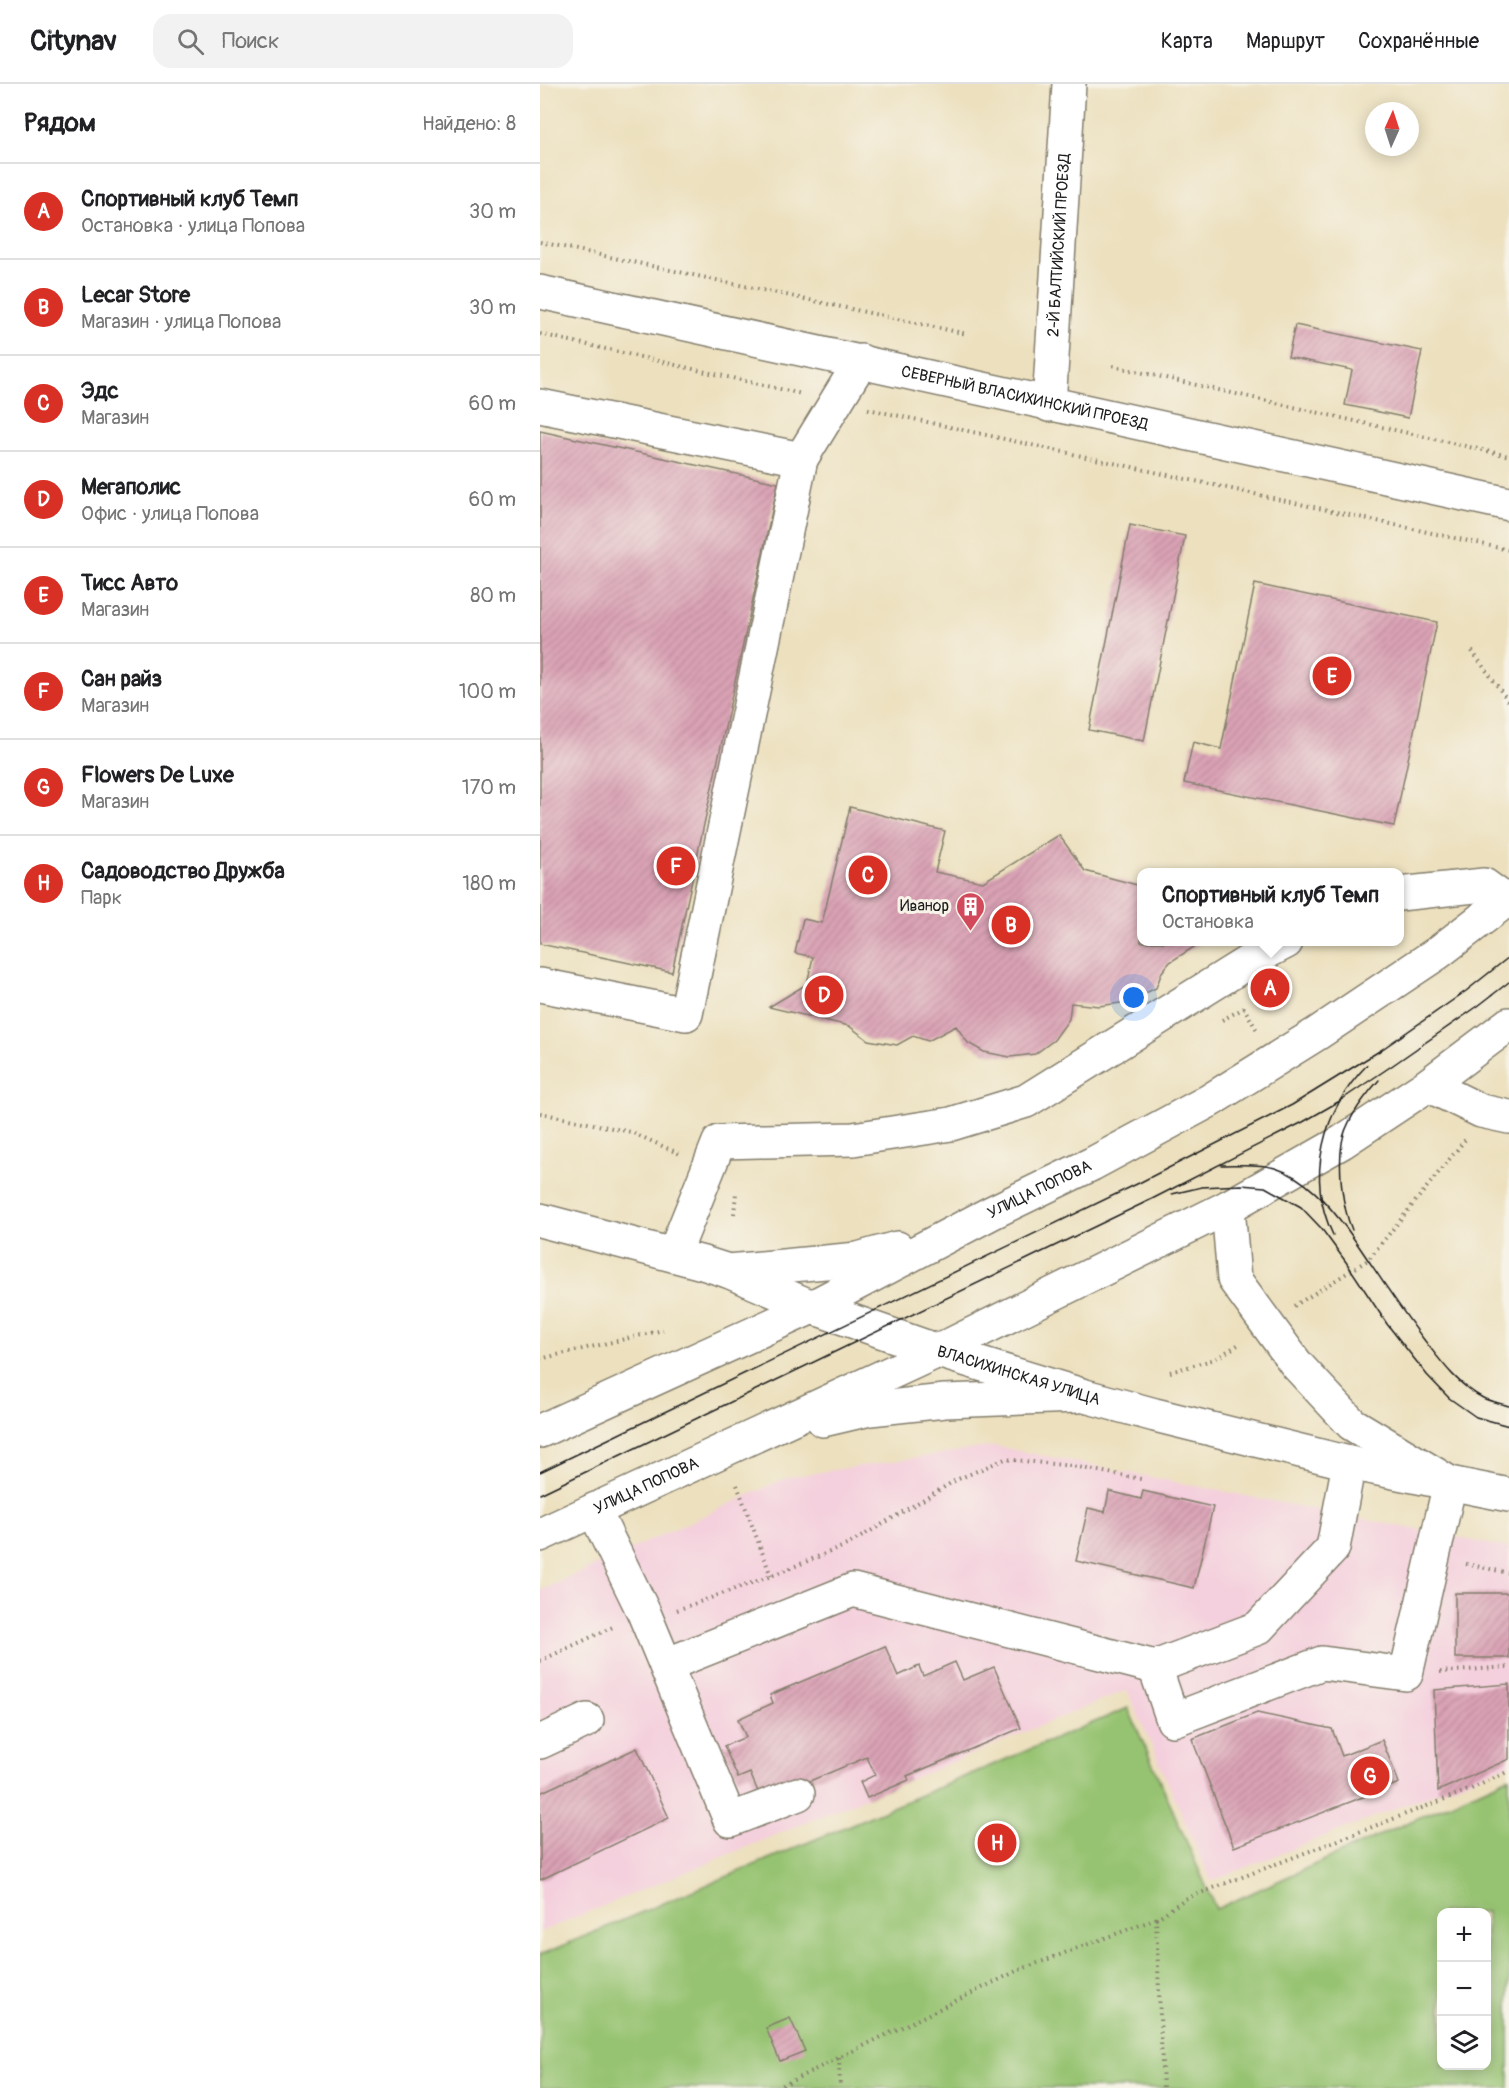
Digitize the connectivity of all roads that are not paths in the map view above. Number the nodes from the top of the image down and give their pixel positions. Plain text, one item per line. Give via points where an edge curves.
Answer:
1 (1069, 84) edge
2 (540, 292) edge
3 (861, 362) junction
4 (540, 405) edge
5 (1048, 405) junction
6 (801, 459) junction
7 (1509, 504) edge
8 (1404, 893) edge
9 (1507, 899) edge
10 (1278, 946) edge
11 (540, 986) edge
12 (1509, 1023) edge
13 (1428, 1085) junction
14 (1503, 1116) edge
15 (1228, 1207) junction
16 (991, 1213) junction
17 (540, 1220) edge
18 (674, 1254) junction
19 (728, 1271) junction
20 (812, 1307) junction
21 (938, 1351) junction
22 (1085, 1396) junction
23 (540, 1431) edge
24 (748, 1438) junction
25 (1349, 1463) junction
26 (1450, 1483) junction
27 (1509, 1495) edge
28 (594, 1510) junction
29 (540, 1535) edge
30 (666, 1665) junction
31 (1155, 1667) junction
32 (587, 1720) dead end
33 (540, 1742) edge
34 (798, 1794) dead end

1 - 5 main road, 2-Й БАЛТИЙСКИЙ ПРОЕЗД
2 - 3 main road, СЕВЕРНЫЙ ВЛАСИХИНСКИЙ ПРОЕЗД
3 - 5 main road, СЕВЕРНЫЙ ВЛАСИХИНСКИЙ ПРОЕЗД
3 - 6 main road
4 - 6 main road
5 - 7 main road, СЕВЕРНЫЙ ВЛАСИХИНСКИЙ ПРОЕЗД
6 - 11 main road via 687,1014
8 - 9 main road via 1484,885
9 - 16 main road, УЛИЦА ПОПОВА via 1439,952 1209,1101
10 - 18 main road via 1026,1101 951,1124 853,1138 719,1142
12 - 13 main road, УЛИЦА ПОПОВА
13 - 14 main road via 1481,1112
13 - 15 main road, УЛИЦА ПОПОВА via 1342,1142
15 - 21 main road, УЛИЦА ПОПОВА
15 - 26 main road via 1234,1279 1297,1365 1352,1424
16 - 19 main road via 907,1246 858,1259
16 - 20 main road, УЛИЦА ПОПОВА
17 - 18 main road, ВЛАСИХИНСКАЯ УЛИЦА
18 - 19 main road, ВЛАСИХИНСКАЯ УЛИЦА
19 - 20 main road, ВЛАСИХИНСКАЯ УЛИЦА
20 - 21 main road, ВЛАСИХИНСКАЯ УЛИЦА
20 - 23 main road, УЛИЦА ПОПОВА
21 - 22 main road, ВЛАСИХИНСКАЯ УЛИЦА
21 - 24 main road, УЛИЦА ПОПОВА
22 - 24 main road via 945,1401 870,1409
22 - 25 main road, ВЛАСИХИНСКАЯ УЛИЦА
24 - 28 main road, УЛИЦА ПОПОВА
25 - 26 main road, ВЛАСИХИНСКАЯ УЛИЦА
25 - 31 main road via 1333,1548 1258,1628
26 - 27 main road, ВЛАСИХИНСКАЯ УЛИЦА
26 - 31 main road via 1406,1674 1322,1663 1173,1720
28 - 29 main road, УЛИЦА ПОПОВА
28 - 30 main road
30 - 31 main road via 853,1590
30 - 34 main road via 730,1820
32 - 33 main road

